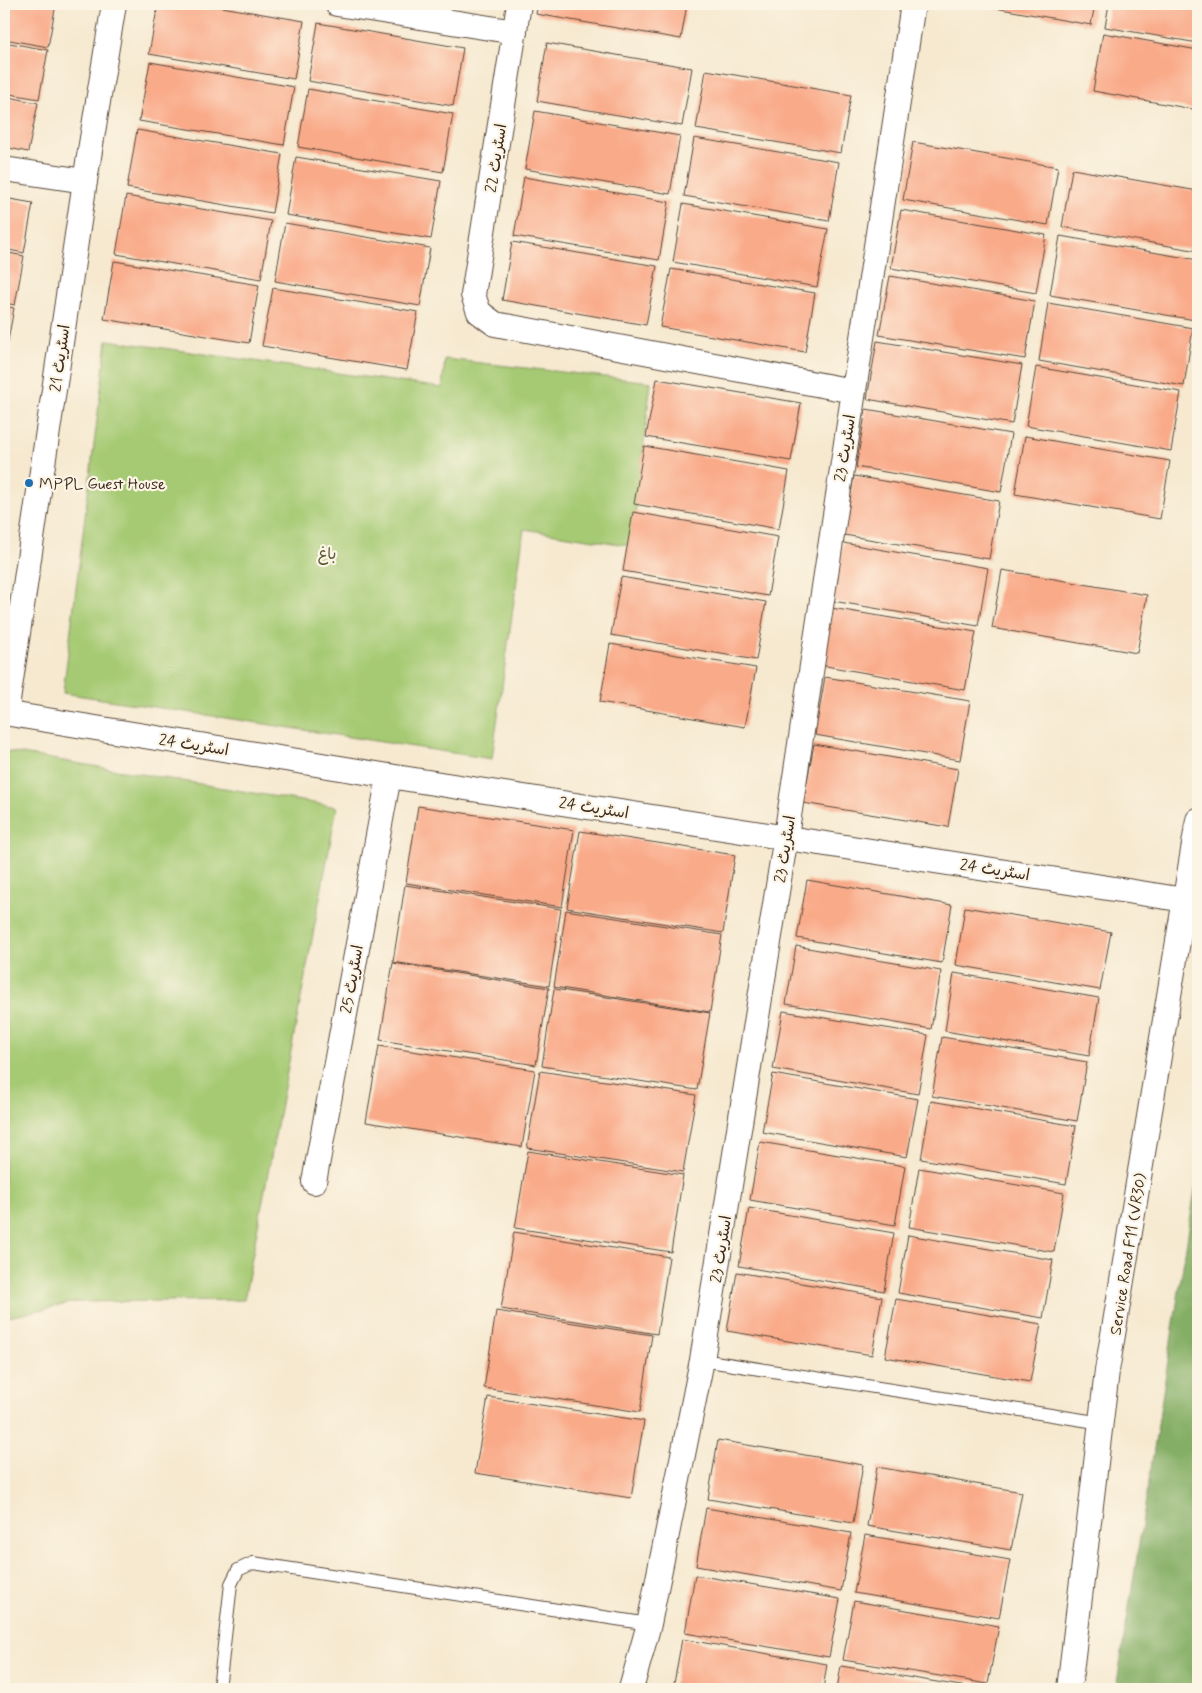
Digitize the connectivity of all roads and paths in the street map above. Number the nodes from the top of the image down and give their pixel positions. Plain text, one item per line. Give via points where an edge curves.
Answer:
1 (114, 4) edge
2 (337, 4) edge
3 (519, 4) edge
4 (913, 4) edge
5 (515, 32) junction
6 (4, 169) edge
7 (85, 181) junction
8 (853, 391) junction
9 (5, 713) edge
10 (389, 776) junction
11 (1198, 820) edge
12 (786, 836) junction
13 (1185, 900) junction
14 (314, 1182) dead end
15 (702, 1360) junction
16 (1102, 1423) junction
17 (650, 1624) junction
18 (219, 1689) edge
19 (631, 1689) edge
20 (1069, 1689) edge

1 - 7 street, اسٹریٹ 21
2 - 5 street
3 - 5 street, اسٹریٹ 22
4 - 8 street, اسٹریٹ 23
5 - 8 street, اسٹریٹ 22 via 473,295 479,312 495,324
6 - 7 street
7 - 9 street, اسٹریٹ 21
8 - 12 street, اسٹریٹ 23
9 - 10 street, اسٹریٹ 24
10 - 12 street, اسٹریٹ 24
10 - 14 street, اسٹریٹ 25
11 - 13 street, Service Road F11 (VR30)
12 - 13 street, اسٹریٹ 24
12 - 15 street, اسٹریٹ 23
13 - 16 street, Service Road F11 (VR30) via 1107,1371
15 - 16 lane
15 - 17 street, اسٹریٹ 23
16 - 20 street, Service Road F11 (VR30)
17 - 18 lane via 252,1563 238,1570 231,1584
17 - 19 street, اسٹریٹ 23

